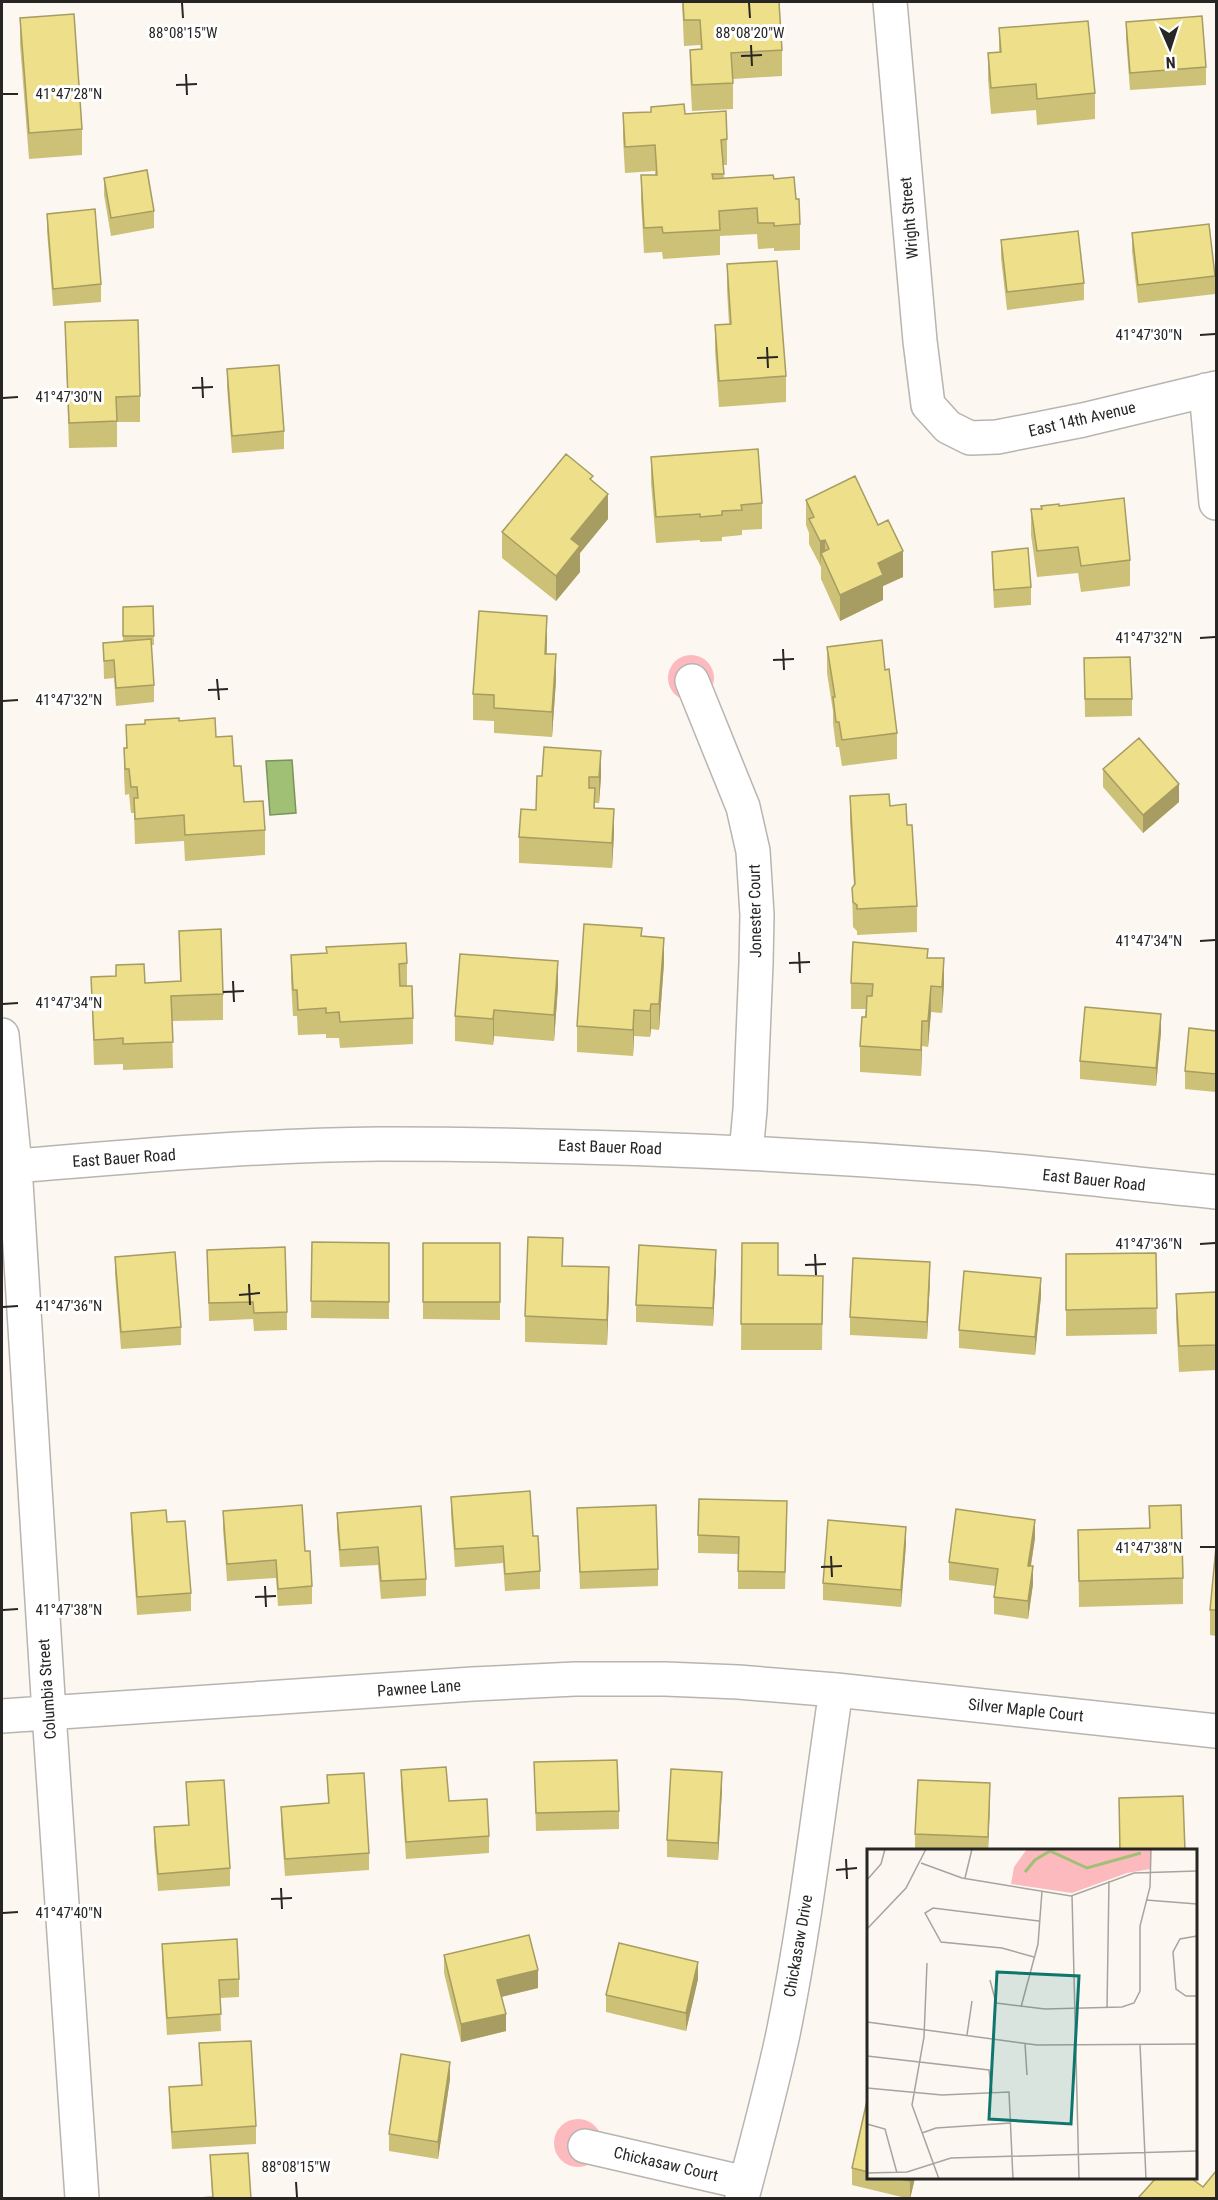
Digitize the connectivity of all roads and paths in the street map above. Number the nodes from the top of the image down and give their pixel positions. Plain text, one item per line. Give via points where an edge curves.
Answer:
1 (890, 2) edge
2 (1211, 389) edge
3 (948, 427) joint
4 (1216, 503) edge
5 (692, 681) dead end
6 (2, 1035) edge
7 (746, 1153) junction
8 (8, 1166) edge
9 (1216, 1192) edge
10 (836, 1690) junction
11 (49, 1713) junction
12 (2, 1716) edge
13 (1216, 1731) edge
14 (585, 2146) dead end
15 (744, 2191) edge
16 (82, 2199) edge

1 - 3 street, Wright Street via 928,405
2 - 3 street, East 14th Avenue via 997,437 970,438
2 - 4 street
5 - 7 street, Jonester Court via 743,807 753,851 756,963
6 - 8 street, Columbia Street
7 - 8 street, East Bauer Road via 563,1145 377,1144
7 - 9 street, East Bauer Road via 969,1167
8 - 11 street, Columbia Street
10 - 11 street, Pawnee Lane via 738,1682 575,1679
10 - 13 street, Silver Maple Court
10 - 15 street, Chickasaw Drive via 802,1929 778,2056
11 - 12 street, Pawnee Lane
11 - 16 street, Columbia Street
14 - 15 street, Chickasaw Court

